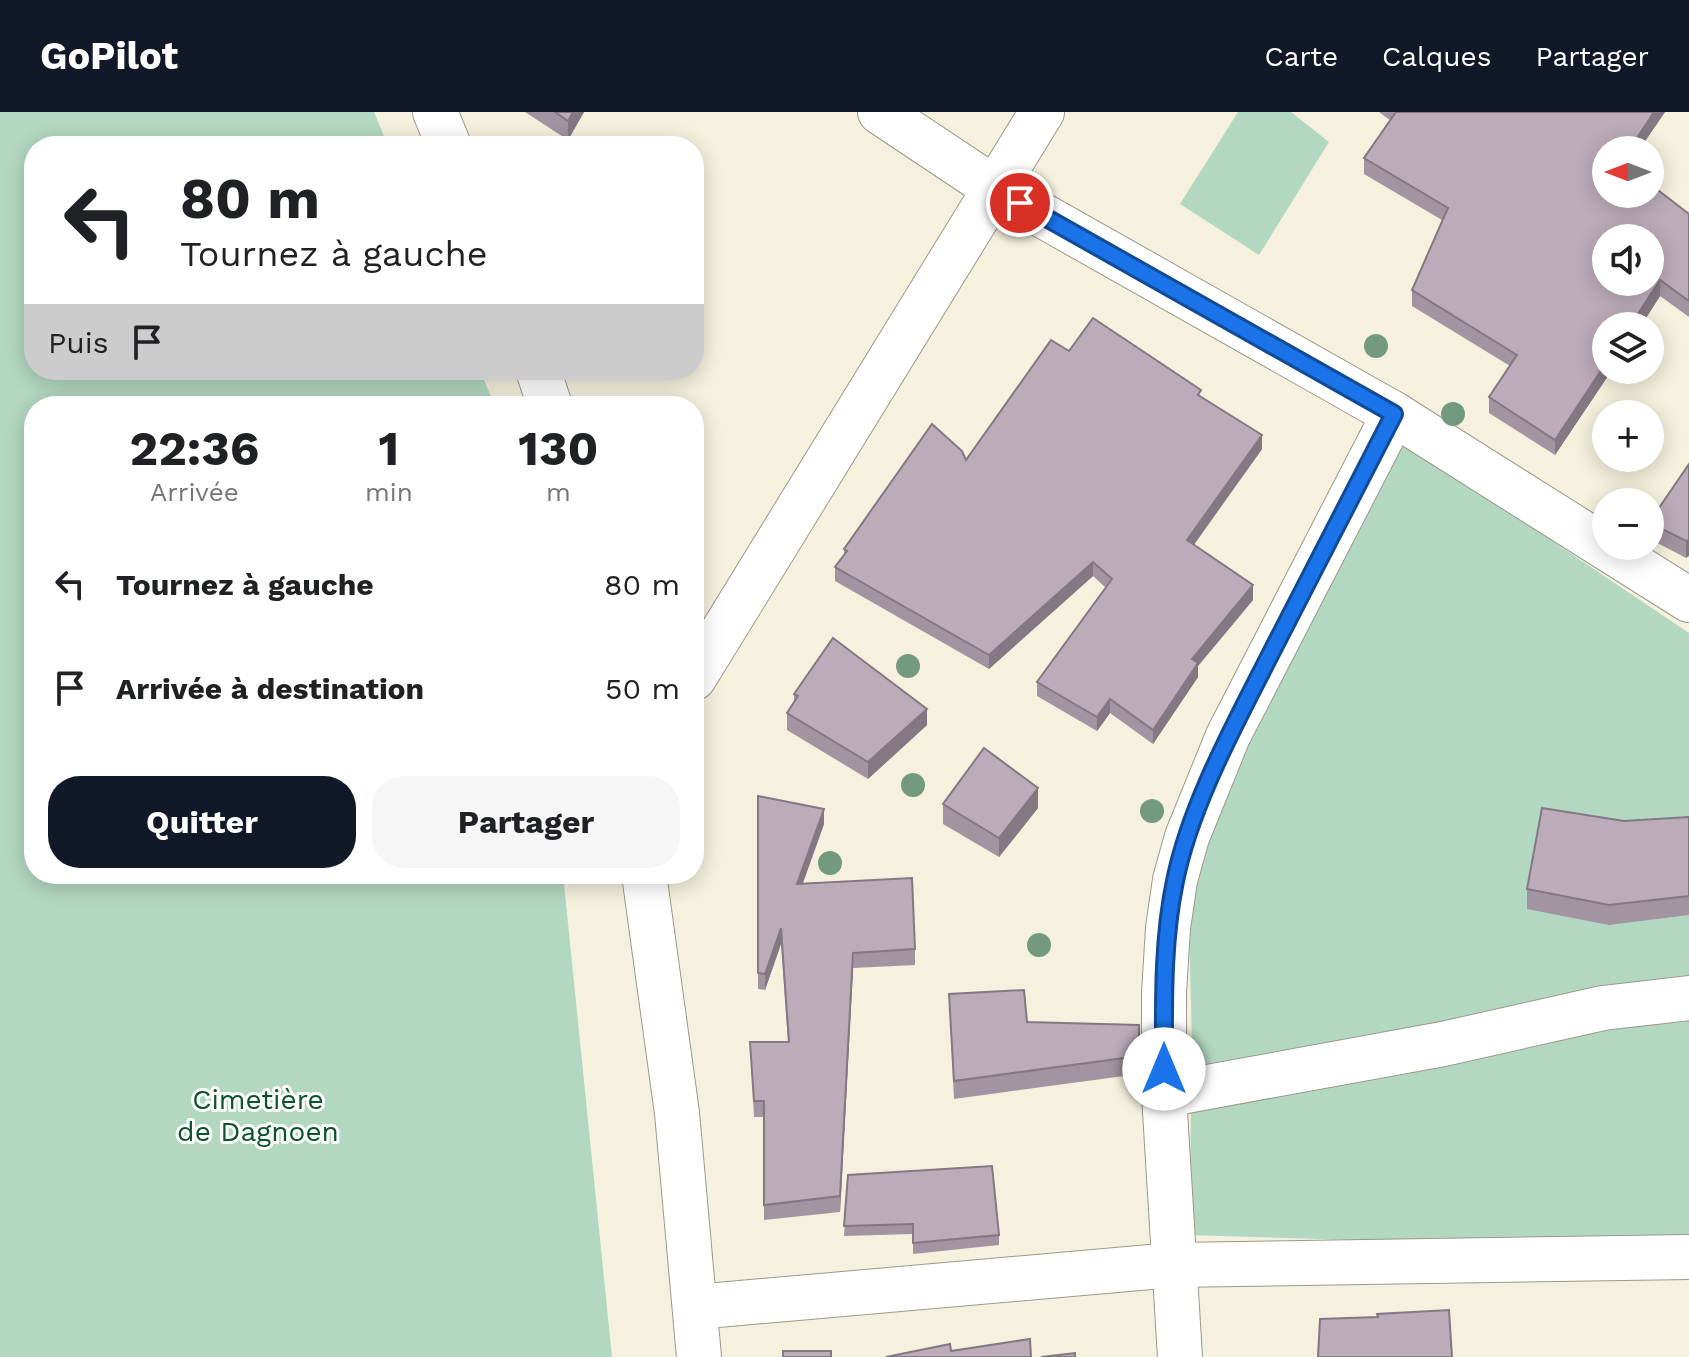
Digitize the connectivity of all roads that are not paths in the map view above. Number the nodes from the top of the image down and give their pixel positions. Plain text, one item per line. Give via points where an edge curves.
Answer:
1 (435, 112) edge
2 (880, 112) edge
3 (1042, 112) edge
4 (445, 136) edge
5 (994, 188) junction
6 (1394, 414) junction
7 (1689, 600) edge
8 (704, 662) edge
9 (645, 884) edge
10 (1689, 998) edge
11 (1164, 1095) junction
12 (1689, 1257) edge
13 (1173, 1265) junction
14 (695, 1307) junction
15 (699, 1357) edge
16 (1180, 1357) edge

1 - 4 street
2 - 5 street
3 - 5 street
5 - 6 street
5 - 8 street
6 - 7 street
6 - 11 street via 1228,736 1187,837 1168,928
9 - 14 street via 677,1113
10 - 11 street via 1603,1008 1443,1044
11 - 13 street
12 - 13 street
13 - 14 street
13 - 16 street
14 - 15 street

